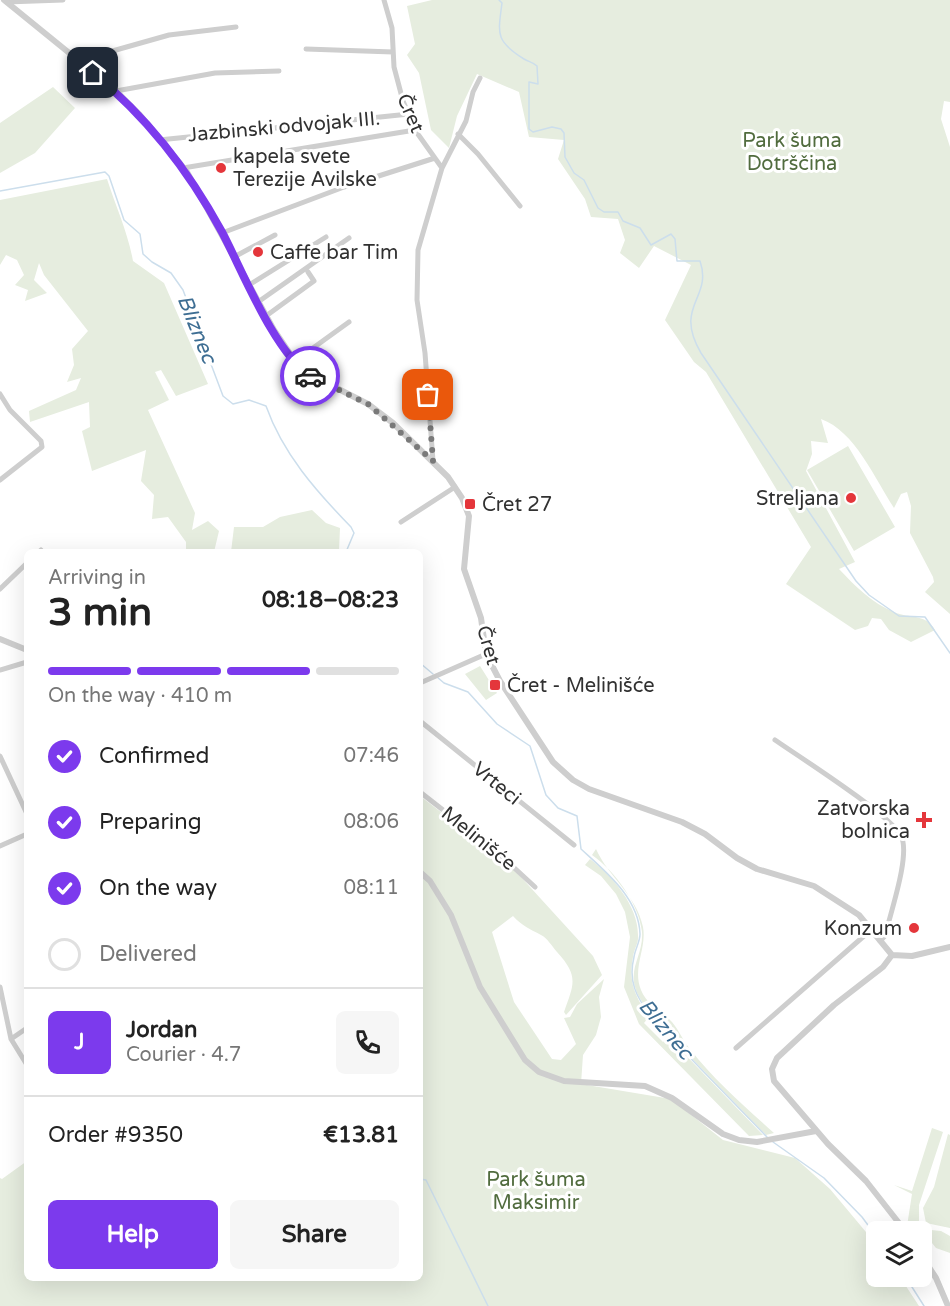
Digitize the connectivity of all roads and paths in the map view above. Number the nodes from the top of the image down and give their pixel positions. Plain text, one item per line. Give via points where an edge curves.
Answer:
1 (63, 0) edge
2 (384, 0) edge
3 (5, 1) edge
4 (236, 27) dead end
5 (306, 49) dead end
6 (393, 52) junction
7 (77, 61) junction
8 (279, 71) dead end
9 (480, 78) dead end
10 (116, 91) junction
11 (409, 114) junction
12 (415, 130) junction
13 (458, 134) junction
14 (159, 140) junction
15 (435, 158) junction
16 (183, 168) junction
17 (442, 168) junction
18 (520, 206) dead end
19 (222, 233) junction
20 (275, 235) dead end
21 (326, 237) dead end
22 (349, 238) dead end
23 (234, 257) junction
24 (308, 272) dead end
25 (249, 285) junction
26 (258, 302) junction
27 (266, 316) junction
28 (349, 322) dead end
29 (294, 361) junction
30 (0, 394) edge
31 (433, 461) junction
32 (0, 480) edge
33 (455, 487) junction
34 (401, 522) dead end
35 (24, 566) edge
36 (0, 589) edge
37 (0, 639) edge
38 (24, 649) edge
39 (486, 654) junction
40 (24, 663) edge
41 (0, 670) edge
42 (423, 681) edge
43 (423, 723) edge
44 (775, 740) dead end
45 (0, 756) edge
46 (423, 794) edge
47 (24, 808) edge
48 (24, 835) edge
49 (574, 845) dead end
50 (0, 846) edge
51 (423, 875) edge
52 (535, 886) dead end
53 (872, 929) junction
54 (880, 940) junction
55 (950, 947) edge
56 (892, 955) junction
57 (0, 987) edge
58 (24, 1030) edge
59 (11, 1039) junction
60 (736, 1048) dead end
61 (24, 1060) edge
62 (816, 1131) junction
63 (897, 1221) edge
64 (932, 1272) edge
65 (948, 1306) edge

1 - 3 street
2 - 6 street, Čret via 392,28
3 - 7 street
4 - 7 street via 169,35
5 - 6 street
6 - 11 street, Čret
7 - 10 street
8 - 10 street via 224,72
9 - 13 street, Čret
10 - 14 street
11 - 12 street, Čret
11 - 14 street, Jazbinski odvojak III.
12 - 15 street, Čret
12 - 16 street
13 - 17 street, Čret
13 - 18 street
14 - 16 street
15 - 17 street, Čret
15 - 19 street
16 - 19 street
17 - 31 street, Čret via 418,250 417,275
19 - 23 street
20 - 23 street
21 - 25 street
22 - 26 street
23 - 25 street
24 - 27 street via 314,281
25 - 26 street
26 - 27 street
27 - 29 street
28 - 29 street
29 - 31 street via 313,378 368,404
30 - 32 street via 42,447
31 - 33 street, Čret
33 - 34 street
33 - 39 street, Čret via 470,516 464,569 481,618
35 - 36 street
37 - 38 street
39 - 42 street
39 - 53 street, Čret via 553,762 573,780 682,822 757,869 814,886 851,909
40 - 41 street
43 - 49 street, Vrteci
44 - 54 street via 847,790 901,835 901,868 885,936
45 - 47 street
46 - 52 street, Melinišće
48 - 50 street
51 - 62 street via 451,915 480,987 531,1066 564,1081 645,1086 672,1098 723,1134 739,1140
53 - 54 street, Čret
53 - 60 street
54 - 56 street, Čret
55 - 56 street via 912,956
56 - 62 street via 774,1063 774,1081
57 - 59 street
58 - 59 street
59 - 61 street
62 - 63 street via 866,1181
64 - 65 street

